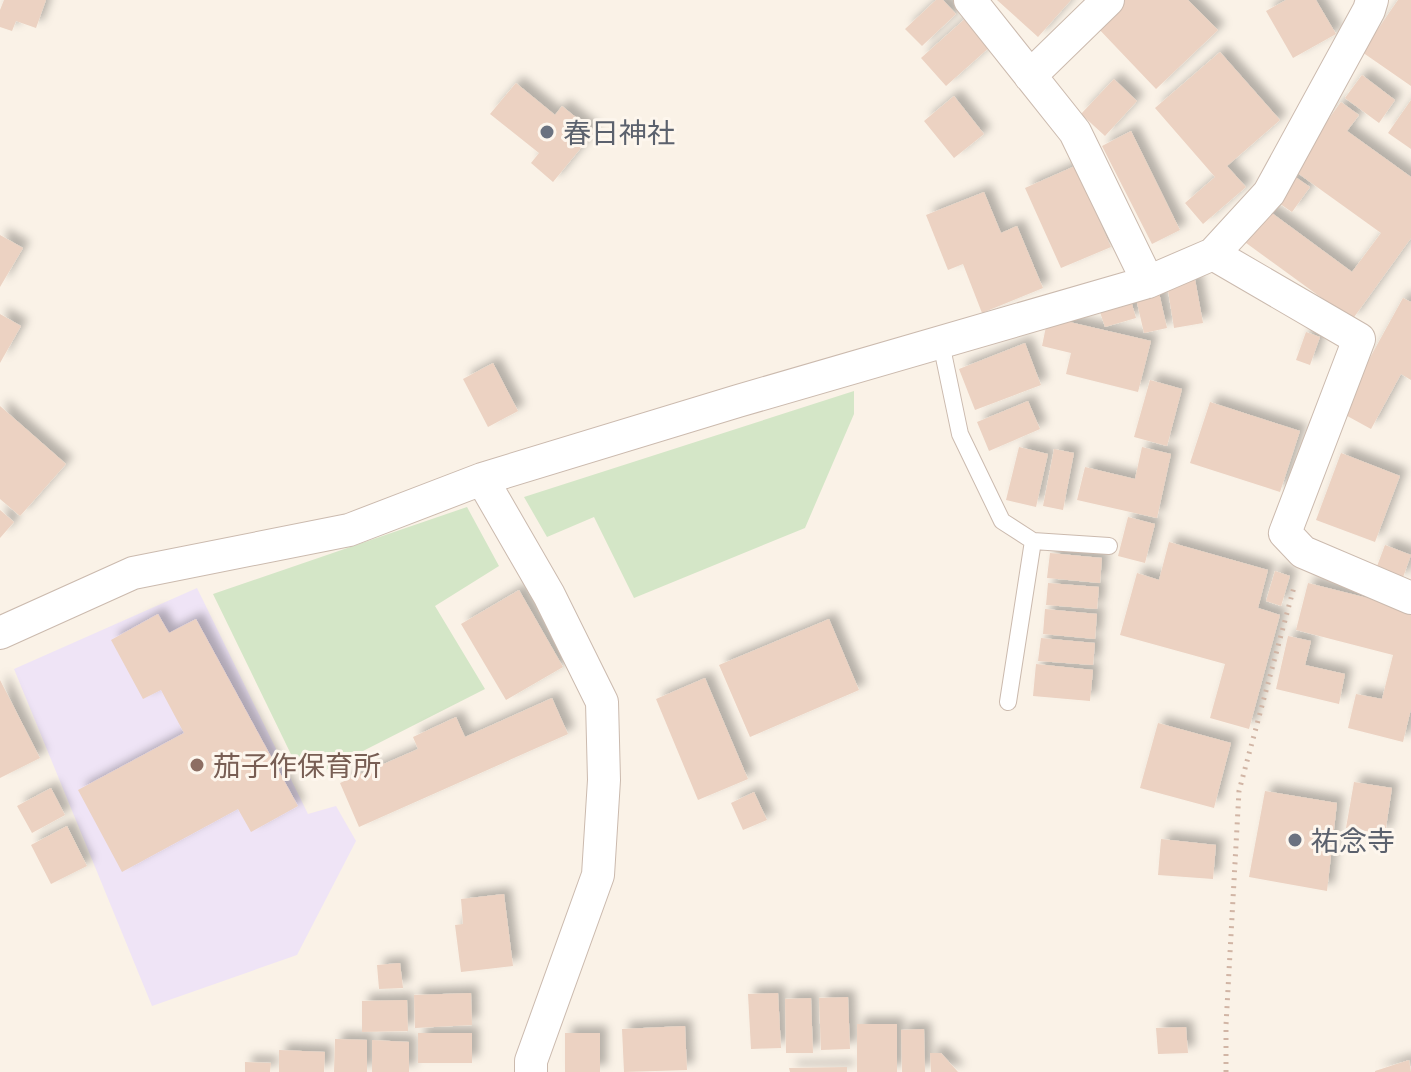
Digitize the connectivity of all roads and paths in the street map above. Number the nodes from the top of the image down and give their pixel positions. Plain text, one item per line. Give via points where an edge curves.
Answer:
1 (970, 0) edge
2 (1108, 0) edge
3 (1372, 0) edge
4 (1030, 76) junction
5 (1213, 254) junction
6 (1148, 282) junction
7 (941, 343) junction
8 (482, 479) junction
9 (1033, 541) junction
10 (1109, 546) dead end
11 (1303, 552) junction
12 (1411, 598) edge
13 (2, 628) edge
14 (1008, 702) dead end
15 (531, 1072) edge
16 (1226, 1072) edge

1 - 4 street
2 - 4 street
3 - 5 street via 1269,193
4 - 6 street via 1075,132
5 - 6 street
5 - 11 street via 1359,339 1285,533
6 - 7 street
7 - 8 street
7 - 9 lane via 960,434 1002,521
8 - 13 street via 349,530 133,573
8 - 15 street via 549,595 602,702 598,875
9 - 10 lane
9 - 14 lane
11 - 12 street
11 - 16 path via 1239,791

